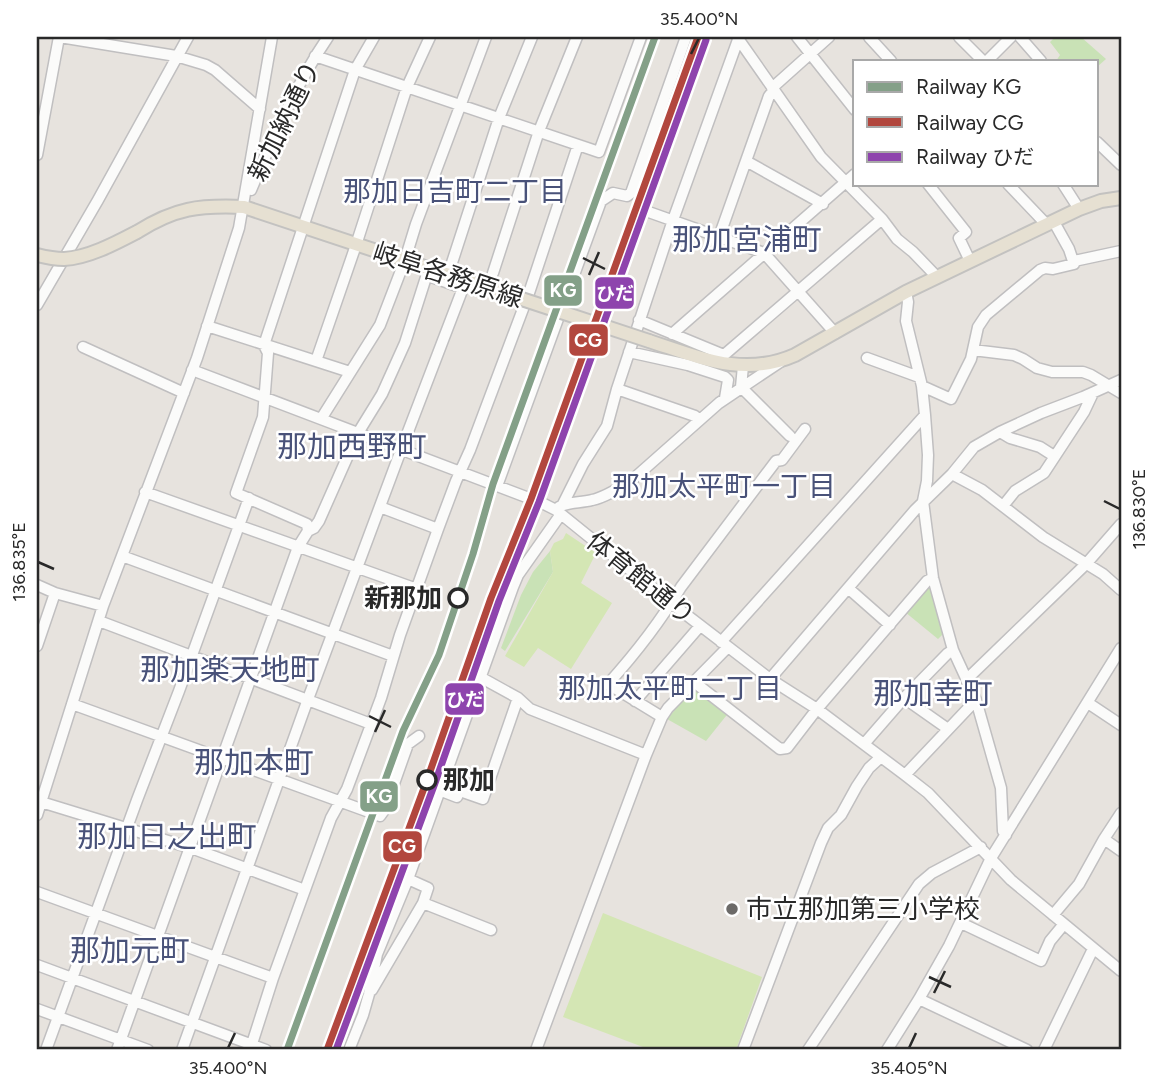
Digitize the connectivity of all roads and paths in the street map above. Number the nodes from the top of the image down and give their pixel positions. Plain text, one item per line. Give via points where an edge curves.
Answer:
1 (59, 37) edge
2 (188, 37) edge
3 (272, 37) edge
4 (328, 37) edge
5 (374, 37) edge
6 (430, 37) edge
7 (486, 37) edge
8 (532, 37) edge
9 (577, 37) edge
10 (641, 37) edge
11 (686, 37) edge
12 (738, 37) edge
13 (797, 37) edge
14 (829, 37) edge
15 (869, 37) edge
16 (959, 37) edge
17 (1011, 37) edge
18 (1020, 37) edge
19 (811, 54) junction
20 (176, 56) junction
21 (315, 56) junction
22 (890, 60) edge
23 (984, 60) edge
24 (986, 60) edge
25 (1040, 60) edge
26 (355, 70) junction
27 (407, 87) junction
28 (772, 89) junction
29 (460, 105) junction
30 (853, 107) edge
31 (260, 109) junction
32 (499, 118) junction
33 (539, 131) junction
34 (1098, 143) edge
35 (578, 145) junction
36 (37, 155) edge
37 (746, 160) junction
38 (1121, 164) edge
39 (853, 176) edge
40 (846, 182) junction
41 (930, 186) edge
42 (1010, 186) edge
43 (1064, 186) edge
44 (1120, 197) edge
45 (822, 204) junction
46 (243, 207) junction
47 (1079, 209) junction
48 (643, 210) dead end
49 (882, 219) junction
50 (673, 220) junction
51 (1050, 223) junction
52 (304, 228) junction
53 (719, 237) junction
54 (356, 245) junction
55 (1121, 251) edge
56 (765, 253) junction
57 (37, 255) edge
58 (405, 260) junction
59 (970, 261) junction
60 (1074, 261) junction
61 (428, 272) junction
62 (493, 273) dead end
63 (451, 276) junction
64 (937, 277) junction
65 (799, 290) junction
66 (906, 292) junction
67 (37, 305) edge
68 (639, 320) junction
69 (207, 326) junction
70 (835, 333) junction
71 (673, 334) junction
72 (264, 345) junction
73 (83, 347) dead end
74 (973, 350) junction
75 (629, 352) junction
76 (867, 358) dead end
77 (316, 361) junction
78 (780, 362) junction
79 (743, 366) junction
80 (192, 370) junction
81 (350, 372) junction
82 (1121, 380) edge
83 (920, 381) junction
84 (1109, 385) junction
85 (741, 387) junction
86 (617, 389) junction
87 (1093, 392) junction
88 (184, 393) junction
89 (1121, 393) edge
90 (264, 398) junction
91 (725, 398) junction
92 (925, 415) junction
93 (321, 419) junction
94 (699, 420) junction
95 (805, 429) dead end
96 (1000, 432) junction
97 (358, 433) junction
98 (790, 436) dead end
99 (401, 450) junction
100 (1054, 456) junction
101 (461, 472) junction
102 (952, 474) junction
103 (497, 486) junction
104 (145, 492) junction
105 (249, 498) junction
106 (923, 501) junction
107 (1003, 506) junction
108 (380, 507) junction
109 (560, 509) junction
110 (1121, 524) edge
111 (239, 525) junction
112 (438, 529) junction
113 (308, 531) junction
114 (298, 547) junction
115 (122, 556) junction
116 (1086, 564) junction
117 (358, 568) junction
118 (933, 578) junction
119 (37, 585) edge
120 (848, 588) junction
121 (417, 589) junction
122 (1121, 590) edge
123 (216, 591) junction
124 (55, 593) junction
125 (671, 603) junction
126 (103, 606) junction
127 (274, 613) junction
128 (99, 621) junction
129 (890, 625) junction
130 (701, 626) junction
131 (333, 634) junction
132 (724, 644) junction
133 (37, 646) edge
134 (1121, 648) edge
135 (953, 650) junction
136 (191, 655) junction
137 (393, 656) junction
138 (480, 677) junction
139 (251, 678) junction
140 (770, 679) junction
141 (966, 680) junction
142 (694, 682) junction
143 (518, 698) junction
144 (904, 698) junction
145 (308, 699) junction
146 (976, 699) junction
147 (635, 701) junction
148 (1088, 703) junction
149 (72, 704) junction
150 (817, 709) junction
151 (662, 717) junction
152 (371, 724) junction
153 (1121, 724) edge
154 (948, 729) junction
155 (419, 736) dead end
156 (161, 737) junction
157 (864, 744) junction
158 (646, 755) junction
159 (881, 757) junction
160 (222, 759) junction
161 (905, 775) junction
162 (279, 780) junction
163 (439, 790) junction
164 (41, 802) junction
165 (339, 802) junction
166 (1121, 813) edge
167 (37, 815) edge
168 (127, 828) junction
169 (1006, 835) junction
170 (1104, 839) junction
171 (981, 847) junction
172 (191, 848) junction
173 (1121, 851) edge
174 (991, 858) junction
175 (247, 868) junction
176 (408, 878) junction
177 (305, 890) junction
178 (37, 892) edge
179 (424, 903) junction
180 (96, 914) junction
181 (1053, 915) junction
182 (961, 923) junction
183 (1064, 923) junction
184 (491, 930) dead end
185 (159, 937) junction
186 (1094, 949) junction
187 (215, 957) junction
188 (37, 965) edge
189 (1121, 971) edge
190 (72, 978) junction
191 (273, 978) junction
192 (369, 994) junction
193 (919, 999) junction
194 (136, 1001) junction
195 (37, 1009) edge
196 (58, 1017) junction
197 (192, 1022) junction
198 (119, 1045) edge
199 (251, 1047) edge
200 (46, 1050) edge
201 (148, 1050) edge
202 (182, 1050) edge
203 (266, 1050) edge
204 (349, 1050) edge
205 (536, 1050) edge
206 (743, 1050) edge
207 (808, 1050) edge
208 (887, 1050) edge
209 (1027, 1050) edge
210 (1044, 1050) edge

1 - 20 street
1 - 36 street
2 - 20 street
3 - 31 street
4 - 21 street, 新加納通り
5 - 26 street
6 - 27 street
7 - 29 street
8 - 32 street
9 - 33 street
10 - 35 street via 599,152
11 - 103 street via 631,193 613,193 601,201
12 - 28 street
12 - 50 street
13 - 19 street
14 - 19 street
15 - 22 street
16 - 23 street
17 - 24 street
18 - 25 street
19 - 28 street
19 - 30 street
20 - 31 street via 215,70
20 - 67 street
21 - 26 street
21 - 46 street, 新加納通り
26 - 27 street
26 - 52 street
27 - 29 street
27 - 54 street
28 - 37 street
28 - 40 street via 821,157
29 - 32 street
29 - 58 street
31 - 46 street
32 - 33 street
32 - 63 street
33 - 35 street
33 - 62 street
34 - 38 street
35 - 101 street via 529,293
37 - 45 street
37 - 53 street
39 - 40 street
40 - 45 street
40 - 49 street
41 - 59 street via 966,232 959,238
42 - 51 street
43 - 47 street
44 - 47 main road, 岐阜各務原線
45 - 56 street
46 - 52 main road, 岐阜各務原線
46 - 57 main road, 岐阜各務原線, bridge via 184,210 102,249 64,259
46 - 69 street
47 - 51 main road, 岐阜各務原線
48 - 50 street
49 - 64 street
49 - 65 street
50 - 53 street
50 - 68 street
51 - 59 main road, 岐阜各務原線
51 - 60 street
52 - 54 main road, 岐阜各務原線
52 - 72 street
53 - 56 street
54 - 58 main road, 岐阜各務原線
54 - 77 street
55 - 60 street
56 - 65 street
56 - 71 street
58 - 61 main road, 岐阜各務原線
58 - 81 street via 380,324
59 - 64 main road, 岐阜各務原線
60 - 74 street via 1040,270 995,307 978,327
61 - 63 main road, 岐阜各務原線
61 - 97 street via 405,343
61 - 99 street via 463,288
63 - 79 main road, 岐阜各務原線, bridge via 713,361
64 - 66 main road, 岐阜各務原線
65 - 70 street
65 - 71 street via 724,355
66 - 70 main road, 岐阜各務原線
66 - 83 street via 906,321
68 - 71 street
68 - 75 street
69 - 72 street
69 - 80 street
70 - 78 main road, 岐阜各務原線
72 - 77 street
72 - 90 street via 268,353
73 - 88 street
74 - 83 street via 951,399
74 - 84 street via 1014,355 1052,372 1091,374
75 - 86 street
75 - 91 street via 725,377
76 - 83 street
77 - 81 street
78 - 79 main road, 岐阜各務原線
78 - 85 street
79 - 85 street
80 - 88 street
80 - 90 street, 体育館通り
81 - 93 street
82 - 84 street
83 - 92 street
84 - 87 street
84 - 89 street
85 - 91 street
85 - 98 street
86 - 94 street
86 - 109 street via 607,426
87 - 96 street
87 - 100 street
88 - 104 street
90 - 93 street, 体育館通り
90 - 105 street via 262,417 236,492
91 - 94 street
92 - 106 street via 928,455
92 - 132 street
93 - 97 street, 体育館通り
94 - 109 street via 632,480 595,499
95 - 125 street
96 - 100 street
96 - 102 street via 974,447
97 - 99 street, 体育館通り
97 - 113 street via 319,522
99 - 101 street, 体育館通り
99 - 108 street
100 - 107 street via 1045,472 1015,491
101 - 103 street, 体育館通り
101 - 112 street
102 - 106 street
102 - 107 street
103 - 109 street, 体育館通り
104 - 111 street
104 - 115 street
105 - 111 street
105 - 113 street via 307,524
106 - 118 street
106 - 120 street
107 - 116 street
108 - 112 street
108 - 117 street
109 - 125 street, 体育館通り
109 - 138 street via 518,575
110 - 116 street
111 - 114 street
111 - 123 street
112 - 121 street
113 - 114 street
114 - 117 street
114 - 127 street
115 - 123 street
115 - 126 street
116 - 122 street
116 - 141 street
117 - 121 street
117 - 131 street
118 - 129 street
118 - 135 street
119 - 124 street
120 - 129 street
120 - 140 street
121 - 137 street
123 - 127 street
123 - 136 street
124 - 126 street
124 - 133 street
125 - 130 street, 体育館通り
125 - 147 street via 608,684
126 - 128 street
127 - 131 street
127 - 139 street
128 - 136 street
128 - 149 street
129 - 150 street
130 - 132 street, 体育館通り
130 - 147 street
131 - 137 street
131 - 145 street
132 - 140 street, 体育館通り
132 - 142 street
134 - 148 street
135 - 141 street
135 - 144 street
136 - 139 street
136 - 156 street
137 - 152 street
138 - 143 street
138 - 163 street
139 - 145 street
139 - 160 street
140 - 150 street
141 - 146 street
142 - 150 street via 780,749 787,748
142 - 151 street
143 - 158 street via 530,709
143 - 163 street via 483,799
144 - 154 street
144 - 157 street
145 - 152 street
145 - 162 street
146 - 154 street
146 - 169 street via 1001,788
147 - 151 street
148 - 153 street
148 - 169 street
149 - 156 street
149 - 164 street
150 - 157 street
151 - 158 street
152 - 165 street
154 - 161 street
155 - 165 street via 408,744 380,816
156 - 160 street
156 - 168 street
157 - 159 street
158 - 205 street
159 - 161 street
159 - 206 street via 828,828
160 - 162 street
160 - 172 street
161 - 171 street
162 - 165 street
162 - 175 street
163 - 176 street
164 - 167 street
164 - 168 street
165 - 177 street
166 - 170 street
168 - 172 street
168 - 180 street
169 - 174 street
170 - 173 street
170 - 181 street via 1079,884
171 - 174 street
171 - 207 street via 919,884
172 - 175 street
172 - 185 street
174 - 181 street
174 - 182 street
175 - 177 street
175 - 187 street
176 - 179 street via 428,888
176 - 192 street via 377,954
177 - 191 street
178 - 180 street
179 - 184 street
179 - 192 street
180 - 185 street
180 - 190 street
181 - 183 street
182 - 183 street via 1041,961
182 - 193 street
183 - 186 street
185 - 187 street
185 - 194 street
186 - 189 street
186 - 210 street
187 - 191 street
187 - 197 street
188 - 190 street
190 - 194 street
190 - 196 street
191 - 199 street
192 - 204 street
193 - 208 street
193 - 209 street
194 - 197 street
194 - 198 street
195 - 196 street
196 - 198 street
196 - 200 street
197 - 199 street
197 - 202 street
198 - 201 street
199 - 203 street

